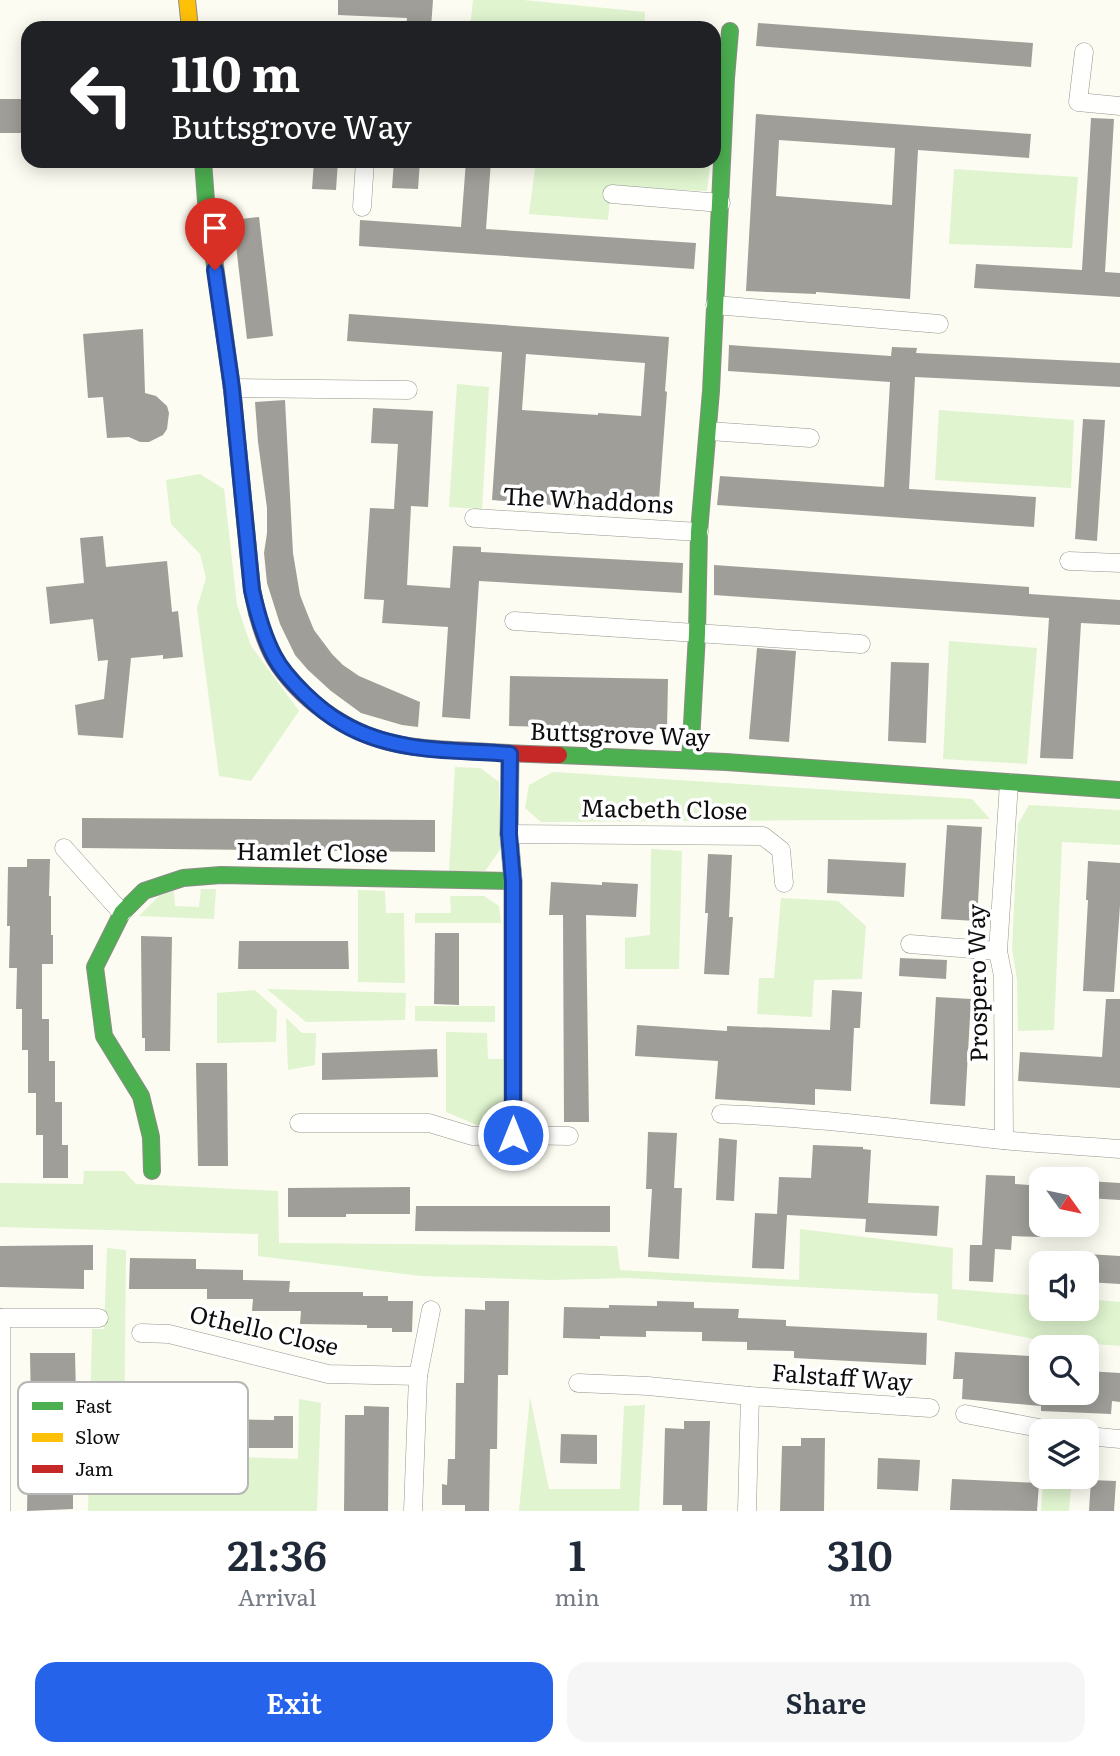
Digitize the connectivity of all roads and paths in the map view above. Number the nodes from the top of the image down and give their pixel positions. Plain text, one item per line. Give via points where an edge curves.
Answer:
1 (187, 0) edge
2 (189, 21) edge
3 (730, 32) dead end
4 (1084, 52) dead end
5 (721, 73) edge
6 (1120, 106) edge
7 (204, 168) edge
8 (365, 168) edge
9 (721, 168) edge
10 (612, 194) dead end
11 (721, 203) junction
12 (362, 207) dead end
13 (715, 305) junction
14 (939, 324) dead end
15 (232, 388) junction
16 (408, 390) dead end
17 (709, 431) junction
18 (810, 438) dead end
19 (474, 518) dead end
20 (699, 532) junction
21 (1069, 561) dead end
22 (1120, 563) edge
23 (514, 621) dead end
24 (697, 634) junction
25 (861, 644) dead end
26 (510, 754) junction
27 (690, 760) junction
28 (1009, 783) junction
29 (1120, 790) edge
30 (509, 834) junction
31 (64, 848) dead end
32 (513, 881) junction
33 (784, 883) dead end
34 (122, 913) junction
35 (910, 944) dead end
36 (998, 951) junction
37 (721, 1114) dead end
38 (299, 1123) dead end
39 (513, 1135) junction
40 (569, 1136) dead end
41 (1004, 1140) junction
42 (1120, 1149) edge
43 (152, 1171) dead end
44 (431, 1310) dead end
45 (1, 1318) edge
46 (99, 1318) dead end
47 (141, 1333) dead end
48 (418, 1376) junction
49 (578, 1383) dead end
50 (750, 1396) junction
51 (930, 1408) dead end
52 (965, 1414) dead end
53 (1029, 1426) edge
54 (1099, 1437) edge
55 (1120, 1439) edge
56 (1, 1511) edge
57 (413, 1511) edge
58 (747, 1511) edge

1 - 2 street
3 - 5 street, The Whaddons
4 - 6 street via 1079,102
7 - 15 street, Buttsgrove Way
8 - 12 street
9 - 11 street, The Whaddons
10 - 11 street
11 - 13 street, The Whaddons
13 - 14 street
13 - 17 street, The Whaddons
15 - 16 street
15 - 26 street, Buttsgrove Way via 252,590 275,659 314,702 340,723 371,737 408,746
17 - 18 street
17 - 20 street, The Whaddons
19 - 20 street, The Whaddons
20 - 24 street, The Whaddons
21 - 22 street
23 - 24 street
24 - 25 street
24 - 27 street, The Whaddons
26 - 27 street, Buttsgrove Way
26 - 30 street
27 - 28 street, Buttsgrove Way
28 - 29 street, Buttsgrove Way
28 - 36 street, Prospero Way
30 - 32 street
30 - 33 street, Macbeth Close via 763,836 781,850
31 - 34 street
32 - 34 street, Hamlet Close via 183,878 144,891
32 - 39 street
34 - 43 street, Hamlet Close via 95,967 104,1036 141,1096 151,1137
35 - 36 street
36 - 41 street, Prospero Way via 1003,976
37 - 41 street
38 - 39 street via 429,1123 472,1136
39 - 40 street
41 - 42 street
44 - 48 street
45 - 46 street
45 - 56 street
47 - 48 street, Othello Close via 169,1334 328,1374
48 - 57 street
49 - 50 street, Falstaff Way
50 - 51 street, Falstaff Way
50 - 58 street, Falstaff Way
52 - 53 street
54 - 55 street

